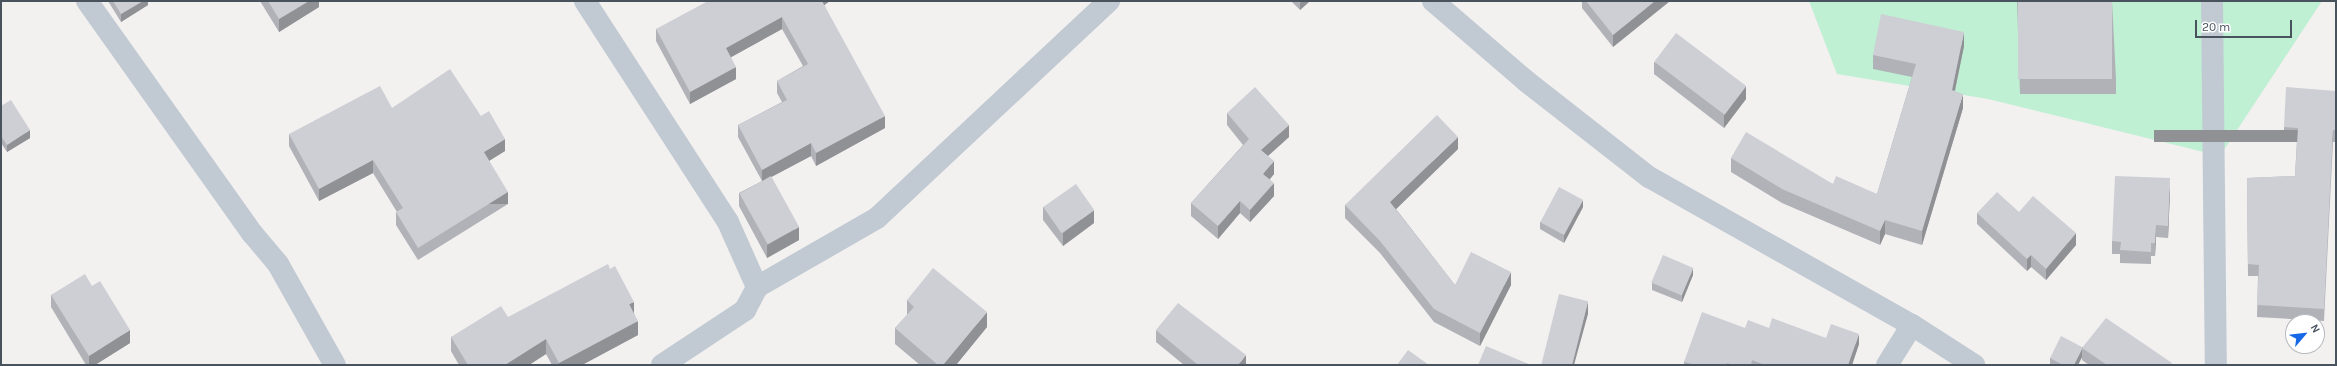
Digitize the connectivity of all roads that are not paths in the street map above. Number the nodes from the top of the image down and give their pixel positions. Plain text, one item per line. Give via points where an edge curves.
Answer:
1 (88, 1) edge
2 (585, 1) edge
3 (1109, 1) edge
4 (1433, 1) edge
5 (2212, 1) edge
6 (757, 287) junction
7 (1912, 325) junction
8 (335, 365) edge
9 (662, 365) edge
10 (1887, 365) edge
11 (1974, 365) edge
12 (2216, 365) edge

1 - 8 street via 248,227 278,264
2 - 6 street via 728,222
3 - 6 street via 877,218
4 - 7 street via 1526,81 1649,177 1806,268
5 - 12 street
6 - 9 street via 745,310
7 - 10 street
7 - 11 street

